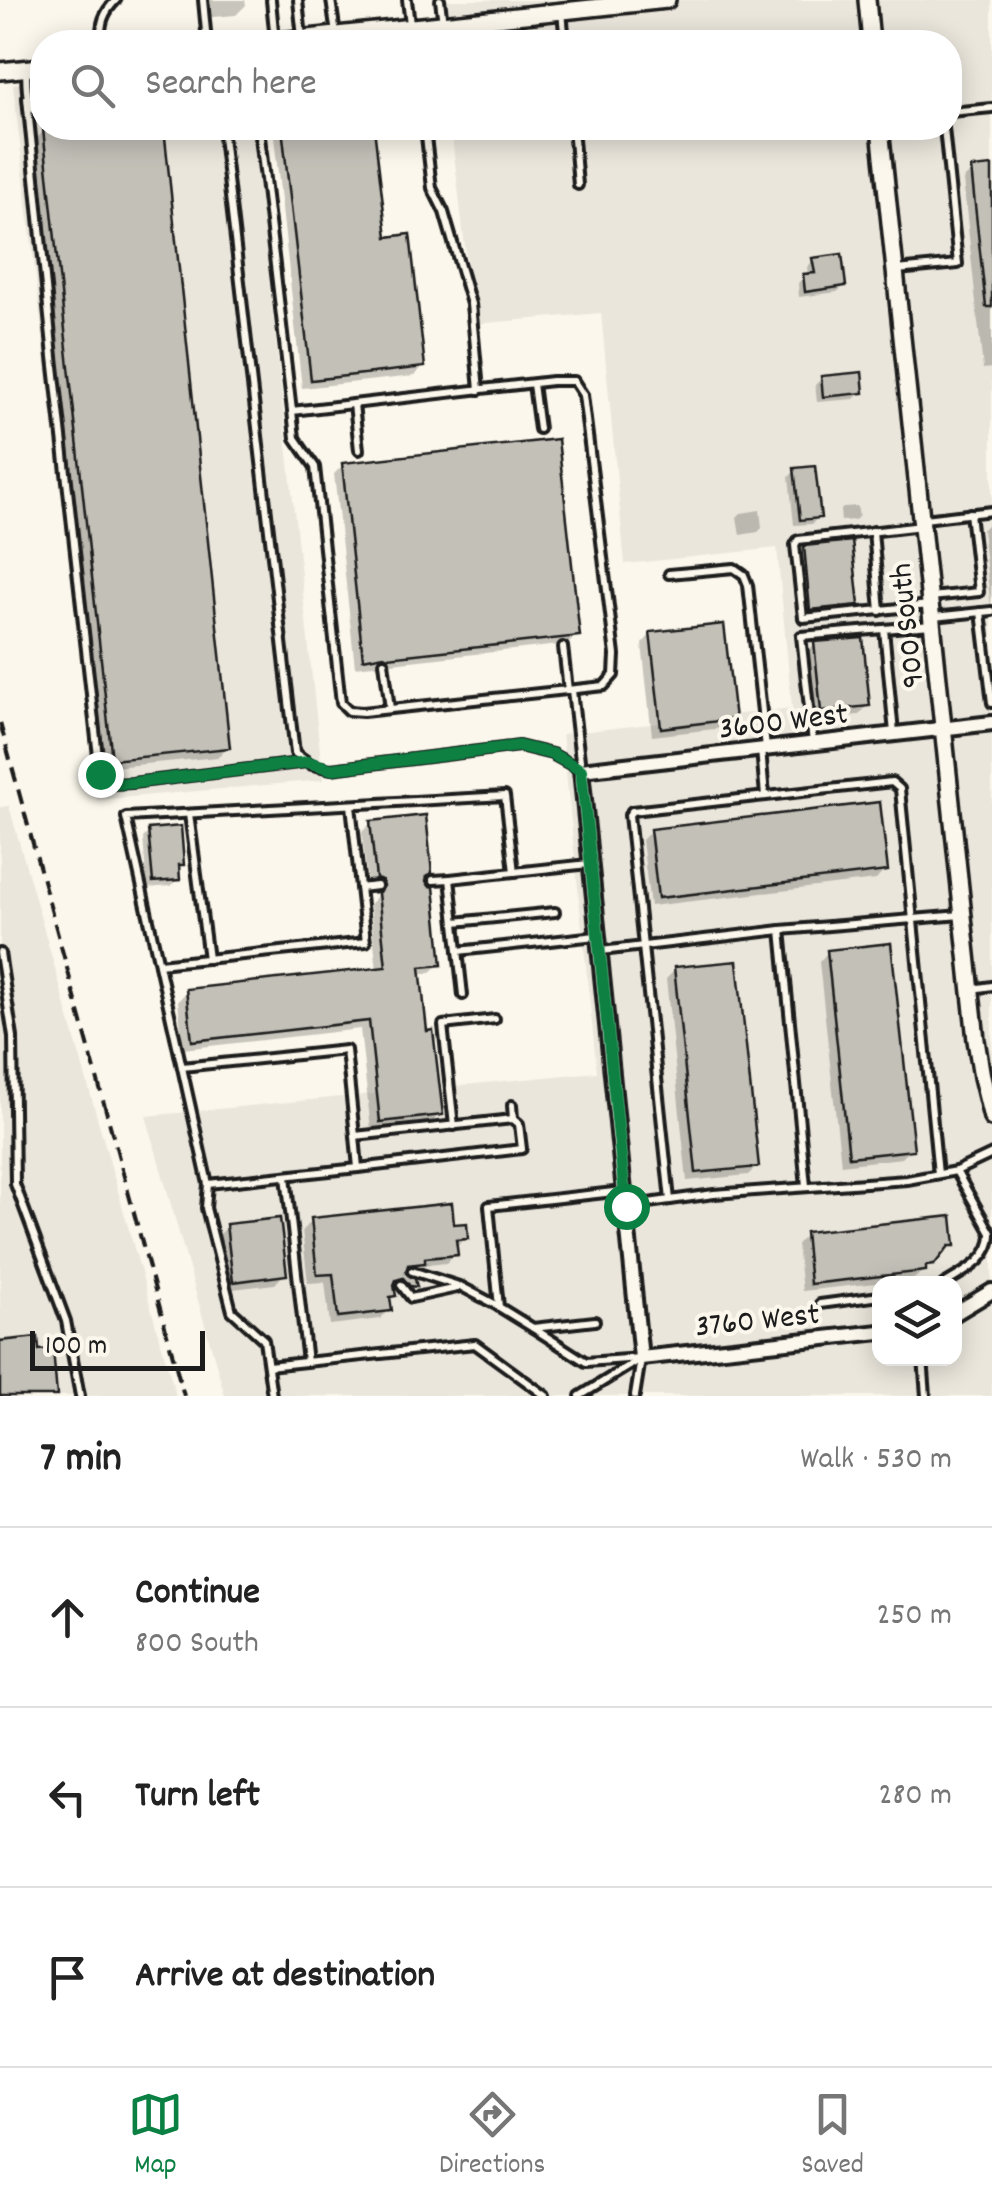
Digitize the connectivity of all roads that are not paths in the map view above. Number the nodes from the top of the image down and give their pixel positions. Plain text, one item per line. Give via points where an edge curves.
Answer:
1 (116, 0) edge
2 (203, 0) edge
3 (271, 0) edge
4 (298, 0) edge
5 (331, 0) edge
6 (407, 0) edge
7 (440, 0) edge
8 (664, 0) edge
9 (867, 0) edge
10 (610, 3) edge
11 (534, 7) edge
12 (562, 11) junction
13 (443, 24) junction
14 (100, 30) edge
15 (206, 30) edge
16 (272, 30) edge
17 (301, 30) edge
18 (335, 30) edge
19 (414, 30) edge
20 (421, 30) edge
21 (564, 30) edge
22 (870, 30) edge
23 (30, 68) edge
24 (0, 71) edge
25 (30, 85) edge
26 (27, 98) junction
27 (30, 104) edge
28 (992, 108) edge
29 (962, 111) edge
30 (30, 130) edge
31 (31, 140) edge
32 (223, 140) edge
33 (260, 140) edge
34 (427, 140) edge
35 (573, 140) edge
36 (881, 140) edge
37 (945, 140) edge
38 (578, 185) dead end
39 (895, 270) junction
40 (533, 384) junction
41 (479, 390) junction
42 (354, 404) junction
43 (292, 412) junction
44 (539, 429) dead end
45 (359, 450) dead end
46 (992, 511) edge
47 (970, 514) junction
48 (922, 522) junction
49 (873, 531) junction
50 (669, 574) dead end
51 (880, 611) junction
52 (931, 611) junction
53 (992, 611) edge
54 (980, 612) junction
55 (884, 629) junction
56 (563, 647) dead end
57 (384, 662) dead end
58 (570, 690) junction
59 (992, 703) edge
60 (390, 709) junction
61 (992, 723) edge
62 (944, 728) junction
63 (894, 734) junction
64 (813, 744) junction
65 (763, 749) junction
66 (308, 762) junction
67 (581, 770) junction
68 (765, 796) junction
69 (350, 805) junction
70 (189, 814) junction
71 (590, 864) junction
72 (514, 872) junction
73 (450, 879) junction
74 (433, 880) dead end
75 (377, 886) dead end
76 (360, 888) junction
77 (555, 912) dead end
78 (963, 914) junction
79 (913, 918) junction
80 (455, 922) junction
81 (781, 930) junction
82 (598, 936) junction
83 (643, 946) junction
84 (458, 951) junction
85 (599, 951) junction
86 (0, 953) edge
87 (208, 959) junction
88 (159, 964) junction
89 (992, 986) edge
90 (971, 989) junction
91 (463, 995) dead end
92 (495, 1019) dead end
93 (182, 1068) junction
94 (512, 1106) dead end
95 (992, 1118) edge
96 (513, 1119) junction
97 (454, 1126) junction
98 (355, 1136) junction
99 (992, 1154) edge
100 (358, 1168) junction
101 (956, 1170) junction
102 (938, 1174) junction
103 (286, 1176) junction
104 (208, 1184) junction
105 (806, 1186) junction
106 (624, 1190) junction
107 (670, 1200) junction
108 (626, 1206) junction
109 (412, 1271) dead end
110 (955, 1276) edge
111 (401, 1285) dead end
112 (462, 1286) junction
113 (992, 1291) edge
114 (872, 1297) edge
115 (820, 1304) dead end
116 (499, 1307) junction
117 (962, 1309) edge
118 (596, 1321) dead end
119 (533, 1328) junction
120 (872, 1333) edge
121 (642, 1358) junction
122 (307, 1362) junction
123 (268, 1366) junction
124 (924, 1366) edge
125 (80, 1396) edge
126 (272, 1396) edge
127 (546, 1396) edge
128 (580, 1396) edge
129 (634, 1396) edge
130 (926, 1396) edge

1 - 14 lane
2 - 15 lane
3 - 16 lane
4 - 17 lane
5 - 18 lane
6 - 19 lane
7 - 13 lane
8 - 10 street
9 - 22 street
10 - 12 street
11 - 12 street
11 - 13 street
12 - 21 lane
13 - 20 street
23 - 24 street
25 - 26 lane
26 - 27 lane
26 - 30 lane
28 - 29 lane
31 - 66 lane via 100,774 104,782 132,783
32 - 66 lane via 295,752
33 - 43 lane
34 - 41 lane via 432,188 471,304
35 - 38 lane
36 - 39 street, 900 South
37 - 39 lane via 958,264
39 - 48 street, 900 South
40 - 41 lane
40 - 44 lane
40 - 58 lane via 574,382 583,394 588,432 614,675 604,686
41 - 42 lane
42 - 43 lane
42 - 45 lane
43 - 60 lane via 296,438 315,467 341,702 349,711
46 - 47 lane
47 - 48 lane
47 - 52 lane via 979,592
48 - 49 lane
48 - 52 street, 900 South
49 - 51 lane
49 - 51 lane via 794,545 803,618
50 - 65 lane via 734,568 744,574
51 - 52 lane
52 - 54 lane
52 - 55 lane
52 - 62 street, 900 South
53 - 54 lane
54 - 59 lane
55 - 63 lane
55 - 64 lane via 801,636
56 - 58 lane
57 - 60 lane
58 - 60 lane
58 - 67 lane
61 - 62 street, 3600 West
62 - 63 street, 3600 West
62 - 78 street, 900 South
63 - 64 street, 3600 West
64 - 65 street, 3600 West
65 - 67 street, 3600 West
65 - 68 lane
66 - 67 lane via 331,769 519,746
67 - 71 street
68 - 79 lane via 892,782 900,789
68 - 83 lane via 632,811
69 - 70 lane
69 - 72 lane via 506,796
69 - 76 lane
70 - 87 lane
70 - 88 lane via 126,817
71 - 72 lane
71 - 82 street
72 - 73 lane
73 - 74 lane
73 - 80 lane
75 - 76 lane
76 - 87 lane via 366,942
77 - 80 lane
78 - 79 lane
78 - 90 street, 900 South
79 - 81 lane
79 - 102 lane
80 - 84 lane
81 - 83 lane
81 - 105 lane
82 - 84 lane
82 - 85 street
83 - 85 lane
83 - 107 lane
84 - 91 lane
85 - 106 street
86 - 125 lane via 13,1037 15,1184 66,1321
87 - 88 lane
88 - 93 lane
89 - 90 lane
90 - 95 street, 900 South
92 - 97 lane via 443,1025
93 - 98 lane via 346,1050
93 - 104 lane
94 - 96 lane
96 - 97 lane
96 - 100 lane via 522,1149
97 - 98 lane
98 - 100 lane
99 - 101 lane
100 - 103 lane
101 - 102 lane
101 - 110 lane via 991,1243
102 - 105 lane
103 - 104 lane
103 - 122 lane
104 - 123 lane via 206,1208 232,1311 264,1340
105 - 107 lane
106 - 108 street
106 - 116 lane via 489,1206
107 - 108 lane
108 - 121 street
109 - 112 lane
111 - 112 lane via 411,1298
112 - 116 lane
113 - 117 street
114 - 115 lane
116 - 119 lane
118 - 119 lane
119 - 121 lane via 586,1362
120 - 121 street, 3760 West
121 - 128 lane
121 - 129 lane
122 - 123 lane
122 - 127 lane via 475,1344
123 - 126 lane
124 - 130 lane

